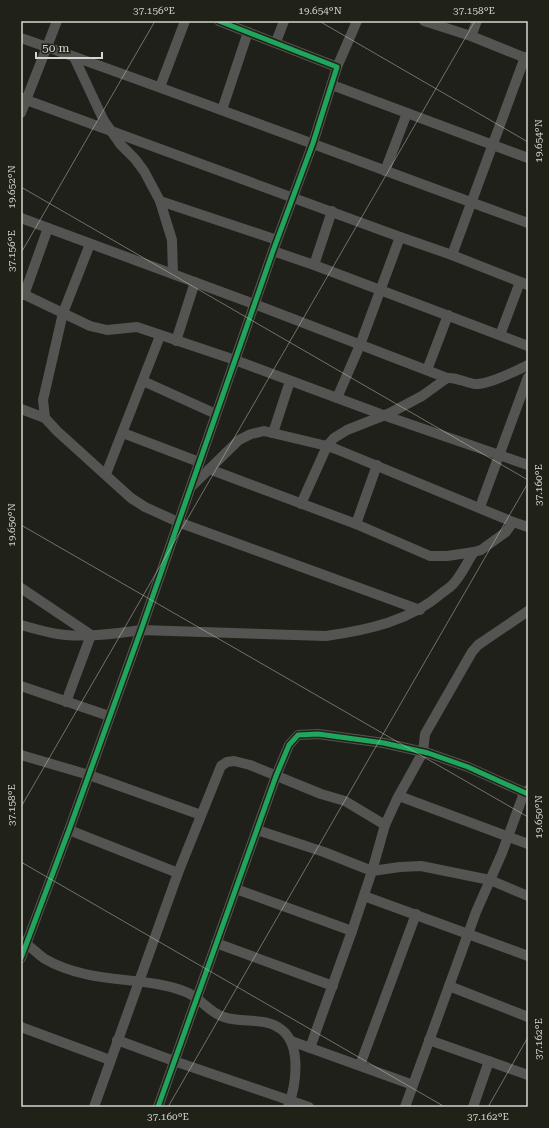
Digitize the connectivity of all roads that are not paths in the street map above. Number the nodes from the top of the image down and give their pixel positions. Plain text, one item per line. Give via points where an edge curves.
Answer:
1 (57, 21) edge
2 (185, 21) edge
3 (219, 21) edge
4 (284, 21) edge
5 (357, 21) edge
6 (424, 21) edge
7 (477, 21) edge
8 (437, 23) edge
9 (248, 32) junction
10 (471, 36) junction
11 (21, 38) edge
12 (276, 42) junction
13 (47, 47) junction
14 (74, 57) junction
15 (526, 58) edge
16 (337, 67) junction
17 (332, 85) junction
18 (160, 87) junction
19 (23, 99) edge
20 (222, 110) junction
21 (407, 113) junction
22 (21, 114) edge
23 (111, 132) junction
24 (313, 143) junction
25 (494, 145) junction
26 (528, 158) edge
27 (385, 171) junction
28 (293, 197) junction
29 (160, 201) junction
30 (472, 202) junction
31 (332, 211) junction
32 (21, 218) edge
33 (528, 223) edge
34 (48, 228) junction
35 (400, 237) junction
36 (277, 240) junction
37 (90, 244) junction
38 (273, 251) junction
39 (452, 255) junction
40 (314, 265) junction
41 (173, 274) junction
42 (195, 282) junction
43 (524, 284) edge
44 (380, 290) junction
45 (23, 294) edge
46 (254, 304) junction
47 (63, 313) junction
48 (448, 316) junction
49 (500, 335) junction
50 (160, 336) junction
51 (176, 340) junction
52 (360, 345) junction
53 (528, 346) edge
54 (234, 360) junction
55 (528, 365) edge
56 (427, 370) junction
57 (528, 377) edge
58 (447, 378) junction
59 (143, 381) junction
60 (290, 381) junction
61 (337, 398) junction
62 (524, 398) edge
63 (21, 409) edge
64 (216, 414) junction
65 (383, 415) junction
66 (45, 418) junction
67 (123, 433) junction
68 (273, 433) junction
69 (327, 446) junction
70 (499, 455) junction
71 (199, 462) junction
72 (377, 465) junction
73 (528, 465) edge
74 (209, 469) junction
75 (106, 474) junction
76 (190, 487) junction
77 (300, 504) junction
78 (480, 507) junction
79 (178, 522) junction
80 (514, 522) junction
81 (356, 524) junction
82 (528, 527) edge
83 (474, 552) junction
84 (21, 588) edge
85 (420, 610) junction
86 (528, 611) edge
87 (21, 625) edge
88 (140, 630) junction
89 (91, 635) junction
90 (21, 686) edge
91 (66, 702) junction
92 (109, 716) junction
93 (423, 752) junction
94 (23, 755) edge
95 (21, 766) edge
96 (89, 775) junction
97 (276, 776) junction
98 (527, 792) edge
99 (399, 796) junction
100 (201, 815) junction
101 (385, 825) junction
102 (69, 830) junction
103 (256, 830) junction
104 (508, 836) junction
105 (528, 844) edge
106 (372, 871) junction
107 (178, 873) junction
108 (490, 880) junction
109 (236, 889) junction
110 (364, 896) junction
111 (528, 896) edge
112 (416, 914) junction
113 (352, 931) junction
114 (468, 934) junction
115 (24, 943) edge
116 (216, 943) junction
117 (528, 956) edge
118 (21, 958) edge
119 (138, 982) junction
120 (333, 986) junction
121 (449, 986) junction
122 (197, 999) junction
123 (528, 1017) edge
124 (21, 1027) edge
125 (117, 1040) junction
126 (429, 1040) junction
127 (291, 1041) junction
128 (310, 1048) junction
129 (110, 1060) junction
130 (174, 1061) junction
131 (489, 1061) junction
132 (360, 1065) junction
133 (528, 1075) edge
134 (413, 1085) junction
135 (289, 1104) edge
136 (94, 1107) edge
137 (158, 1107) edge
138 (309, 1107) edge
139 (404, 1107) edge
140 (473, 1107) edge

1 - 13 street
2 - 18 street
3 - 9 street
4 - 12 street
5 - 16 street
6 - 8 street
7 - 10 street
8 - 10 street
9 - 12 street
9 - 20 street
10 - 15 street
11 - 13 street
12 - 16 street
13 - 14 street
13 - 19 street
14 - 18 street
14 - 23 street
15 - 25 street
16 - 17 street
17 - 21 street
17 - 24 street
18 - 20 street
19 - 22 street
19 - 23 street
20 - 24 street
21 - 25 street
21 - 27 street
23 - 28 street
23 - 29 street via 144,171
24 - 27 street
24 - 28 street
25 - 26 street
25 - 30 street
27 - 30 street
28 - 31 street
28 - 36 street
29 - 36 street
29 - 41 street via 172,240
30 - 33 street
30 - 39 street
31 - 35 street
31 - 40 street
32 - 34 street
34 - 37 street
34 - 45 street
35 - 39 street
35 - 44 street
36 - 38 street
37 - 41 street
37 - 47 street
38 - 40 street
38 - 46 street
39 - 43 street
40 - 44 street
41 - 42 street
42 - 46 street
42 - 51 street
43 - 49 street
44 - 48 street
44 - 52 street
45 - 47 street
46 - 52 street
46 - 54 street
47 - 50 street via 90,326 107,330 137,327
47 - 66 street via 43,400
48 - 49 street
48 - 56 street
49 - 53 street
50 - 51 street
50 - 59 street
51 - 54 street
52 - 56 street
52 - 61 street
54 - 60 street
54 - 64 street
55 - 58 street via 484,383 475,384
56 - 58 street
57 - 62 street
58 - 65 street via 422,396
59 - 64 street
59 - 67 street
60 - 61 street
60 - 68 street
61 - 65 street
62 - 70 street
63 - 66 street
64 - 71 street
65 - 69 street via 347,430
65 - 70 street
66 - 75 street via 56,431
67 - 71 street
67 - 75 street
68 - 69 street
68 - 74 street via 264,431 239,440
69 - 72 street
69 - 77 street
70 - 73 street
70 - 78 street
71 - 76 street
72 - 78 street
72 - 81 street
74 - 76 street
74 - 77 street
75 - 79 street via 131,498
76 - 79 street
77 - 81 street
78 - 80 street
79 - 85 street
79 - 88 street
80 - 82 street
80 - 83 street via 506,532 481,550
81 - 83 street via 430,556
83 - 85 street via 454,584
84 - 89 street
85 - 88 street via 387,623 326,636
86 - 93 street via 478,645 472,652 425,734
87 - 89 street via 60,634
88 - 89 street
88 - 92 street
89 - 91 street
90 - 91 street
91 - 92 street
92 - 96 street
93 - 97 street via 384,743 318,734 298,736 289,745
93 - 98 street via 468,767
93 - 99 street
94 - 95 street
94 - 96 street
96 - 100 street
96 - 102 street
97 - 100 street via 250,765 227,762 221,766
97 - 101 street via 346,801
97 - 103 street
98 - 104 street
99 - 101 street
99 - 104 street
100 - 107 street
101 - 106 street
102 - 107 street
102 - 115 street
103 - 106 street
103 - 109 street
104 - 105 street
104 - 108 street
106 - 108 street via 421,866
106 - 110 street
107 - 119 street
108 - 111 street
108 - 114 street
109 - 113 street
109 - 116 street
110 - 112 street
110 - 113 street
112 - 114 street
112 - 132 street
113 - 120 street
114 - 117 street
114 - 121 street
115 - 118 street
115 - 119 street via 46,959 84,974
116 - 120 street
116 - 122 street
119 - 122 street via 168,986 188,992
119 - 125 street
120 - 128 street
121 - 123 street
121 - 126 street
122 - 127 street via 222,1017 271,1024 282,1030
122 - 130 street
124 - 129 street
125 - 129 street
125 - 130 street
126 - 131 street
126 - 134 street
127 - 128 street
127 - 135 street via 296,1068
128 - 132 street
129 - 136 street
130 - 135 street
130 - 137 street
131 - 133 street
131 - 140 street
132 - 134 street
134 - 139 street
135 - 138 street

